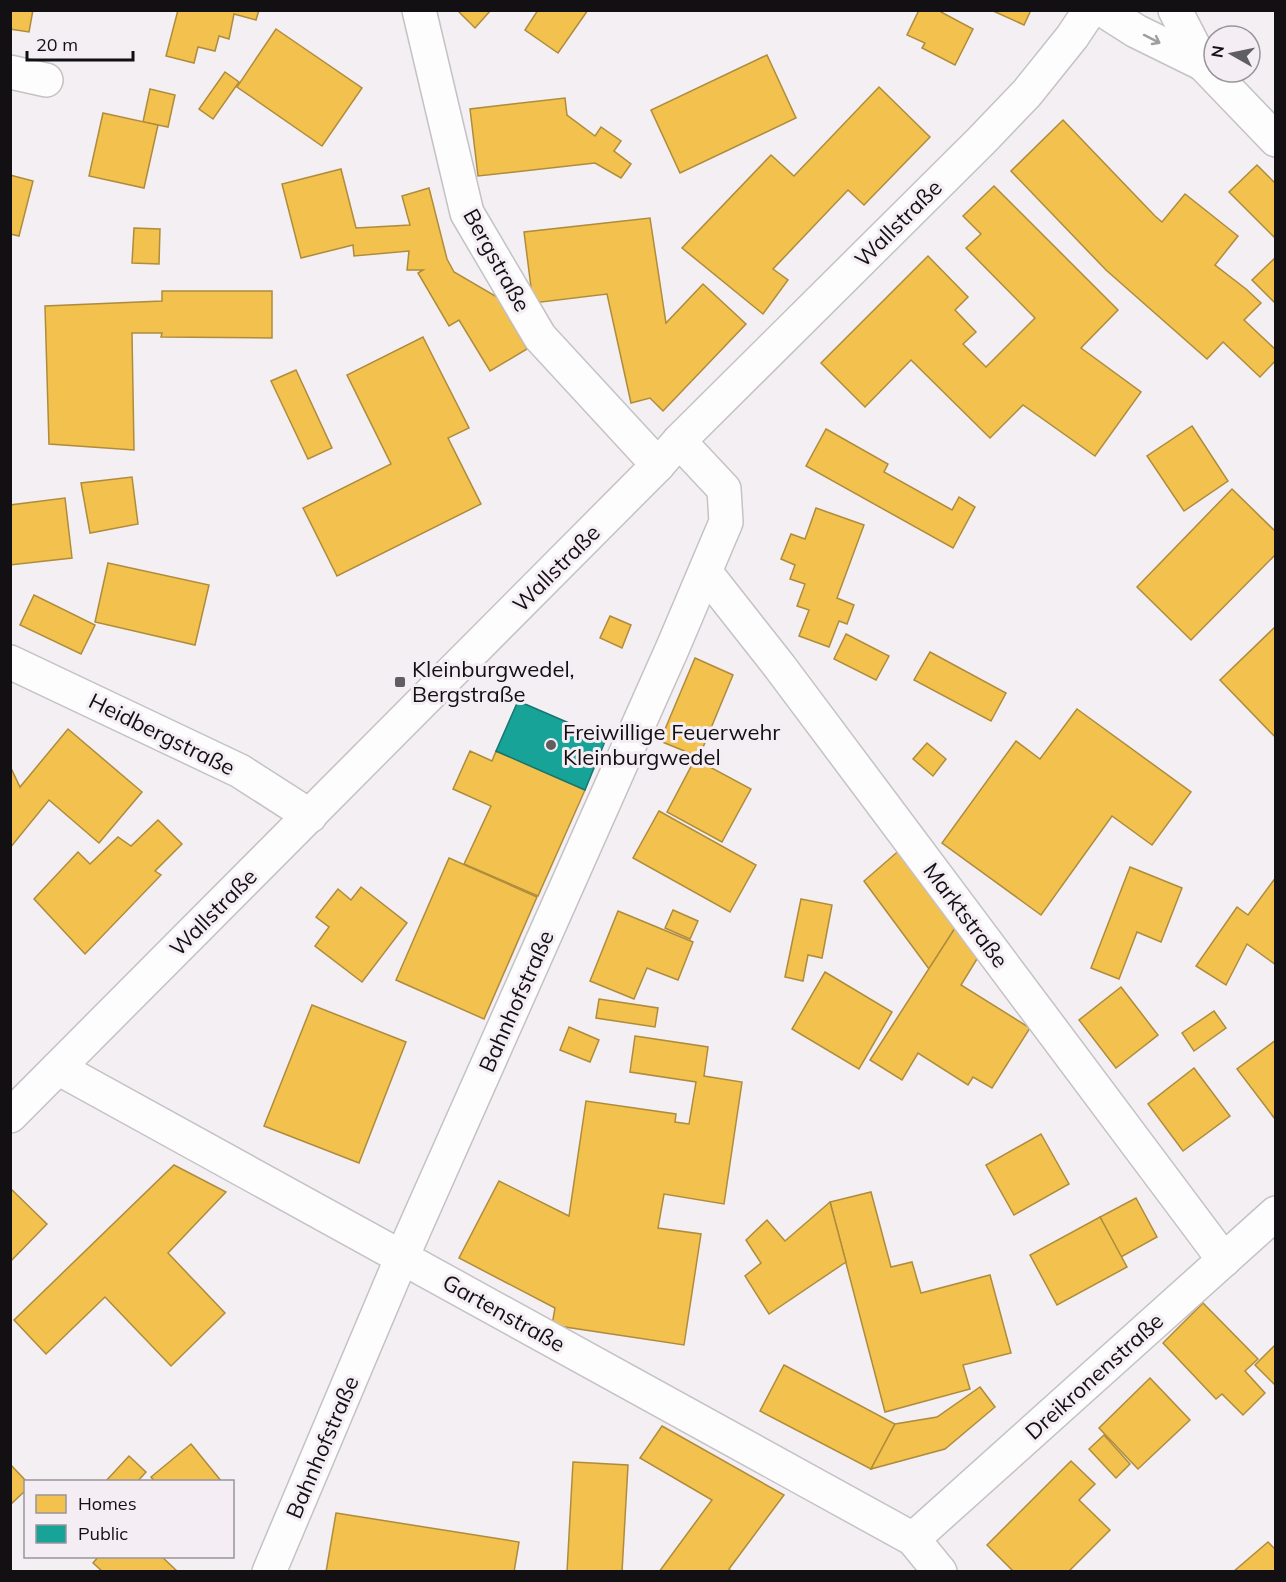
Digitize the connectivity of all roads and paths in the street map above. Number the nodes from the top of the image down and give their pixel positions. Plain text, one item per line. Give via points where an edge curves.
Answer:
1 (419, 10) edge
2 (1090, 10) edge
3 (1103, 10) edge
4 (1175, 10) edge
5 (1202, 62) edge
6 (1202, 64) edge
7 (10, 72) edge
8 (46, 80) dead end
9 (1222, 84) edge
10 (1275, 140) edge
11 (669, 453) junction
12 (706, 573) junction
13 (10, 662) edge
14 (310, 816) junction
15 (58, 1068) junction
16 (10, 1116) edge
17 (1275, 1213) edge
18 (402, 1257) junction
19 (1224, 1260) junction
20 (913, 1539) junction
21 (269, 1572) edge
22 (940, 1572) edge

1 - 11 street, Bergstraße via 467,213 540,338
2 - 11 street, Wallstraße via 1027,93
3 -> 6 street
4 - 5 street
7 - 8 street
9 - 10 street
11 - 12 street, Bahnhofstraße via 724,489 726,522
11 - 14 street, Wallstraße
12 - 18 street, Bahnhofstraße
12 - 19 street, Marktstraße
13 - 14 street, Heidbergstraße via 240,771
14 - 15 street, Wallstraße
15 - 16 street, Wallstraße
15 - 18 street, Gartenstraße
17 - 19 street, Dreikronenstraße
18 - 20 street, Gartenstraße
18 - 21 street, Bahnhofstraße
19 - 20 street, Dreikronenstraße
20 - 22 street, Gartenstraße

